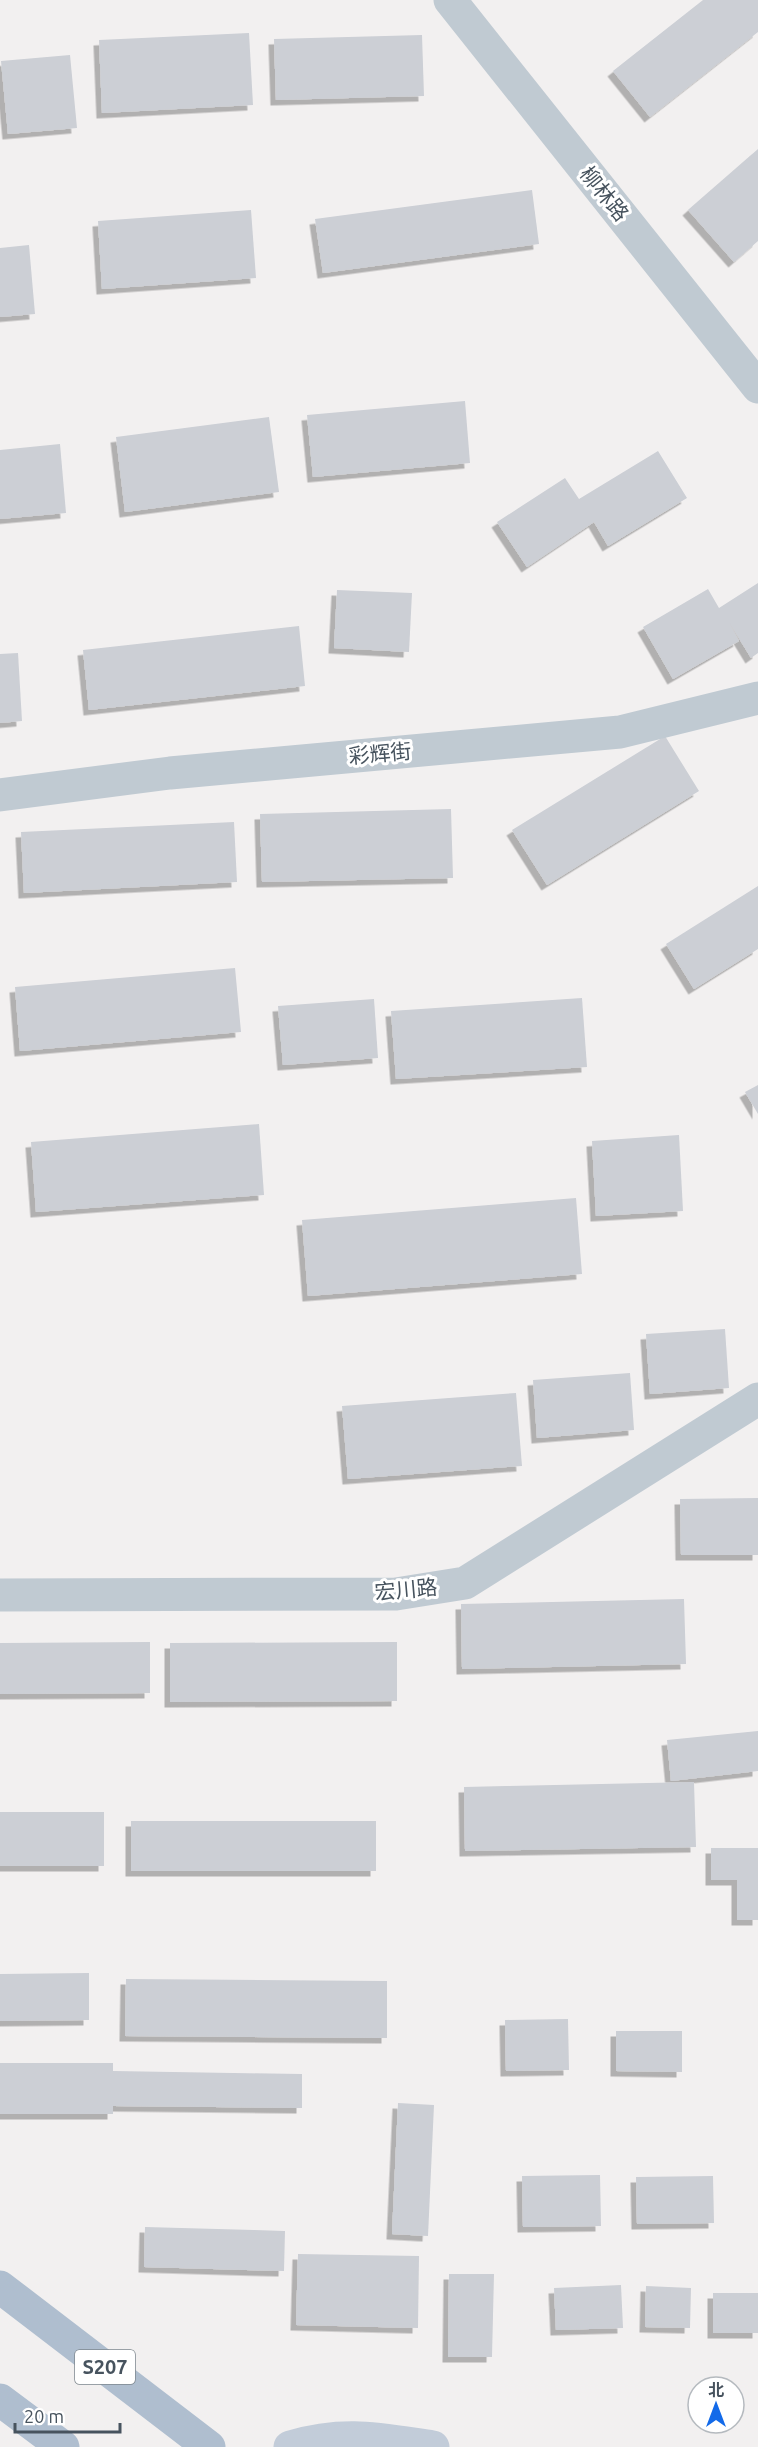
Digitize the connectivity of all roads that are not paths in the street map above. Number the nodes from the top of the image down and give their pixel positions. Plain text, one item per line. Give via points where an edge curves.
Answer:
1 (450, 0) edge
2 (758, 387) edge
3 (758, 698) edge
4 (0, 795) edge
5 (758, 1399) edge
6 (0, 1595) edge
7 (0, 2287) edge
8 (0, 2400) edge
9 (63, 2447) edge
10 (209, 2447) edge
11 (290, 2447) edge
12 (433, 2447) edge

1 - 2 street, 柳林路
3 - 4 street, 彩辉街 via 620,732 170,773
5 - 6 street, 宏川路 via 465,1583 396,1594
7 - 10 main road, S207
8 - 9 main road
11 - 12 street via 351,2436

